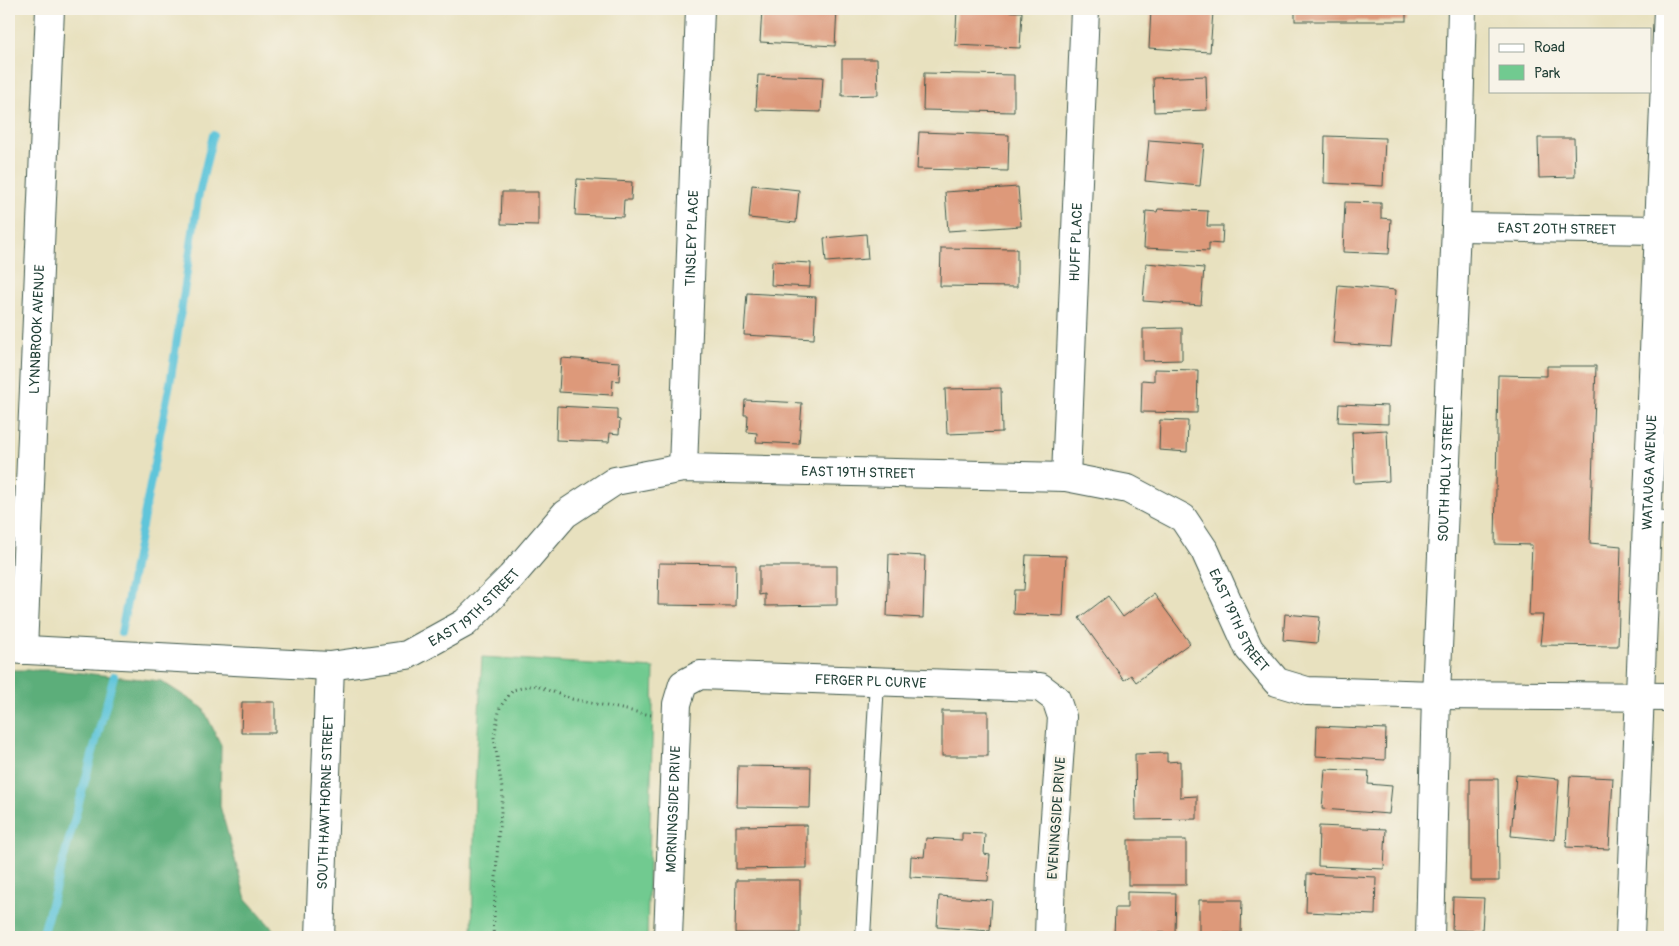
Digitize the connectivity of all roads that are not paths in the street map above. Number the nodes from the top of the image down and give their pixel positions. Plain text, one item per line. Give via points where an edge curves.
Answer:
1 (50, 9) edge
2 (700, 9) edge
3 (1085, 9) edge
4 (1462, 9) edge
5 (1668, 9) edge
6 (1456, 227) junction
7 (1660, 230) junction
8 (1661, 401) edge
9 (683, 468) junction
10 (1066, 476) junction
11 (1658, 519) edge
12 (16, 650) edge
13 (330, 666) junction
14 (877, 681) junction
15 (683, 684) joint
16 (1436, 695) junction
17 (1638, 696) junction
18 (1670, 697) edge
19 (1056, 699) joint
20 (320, 937) edge
21 (668, 937) edge
22 (863, 937) edge
23 (1049, 937) edge
24 (1430, 937) edge
25 (1630, 937) edge

1 - 12 street, LYNNBROOK AVENUE
2 - 9 street, TINSLEY PLACE
3 - 10 street, HUFF PLACE
4 - 6 street, SOUTH HOLLY STREET
5 - 7 street, WATAUGA AVENUE
6 - 7 street, EAST 20TH STREET
6 - 16 street, SOUTH HOLLY STREET
7 - 8 street, WATAUGA AVENUE
8 - 11 street, WATAUGA AVENUE
9 - 10 street, EAST 19TH STREET
9 - 13 street, EAST 19TH STREET via 615,480 565,514 466,623 406,655
10 - 16 street, EAST 19TH STREET via 1128,489 1183,518 1205,551 1249,649 1277,682 1307,691
11 - 17 street, WATAUGA AVENUE
12 - 13 street, EAST 19TH STREET
13 - 20 street, SOUTH HAWTHORNE STREET
14 - 15 street, FERGER PL CURVE via 700,675
14 - 19 street, FERGER PL CURVE via 1040,687
14 - 22 lane
15 - 21 street, MORNINGSIDE DRIVE via 676,719
16 - 17 street, EAST 19TH STREET
16 - 24 street, SOUTH HOLLY STREET
17 - 18 street, EAST 19TH STREET
17 - 25 street, WATAUGA AVENUE
19 - 23 street, EVENINGSIDE DRIVE via 1062,717

